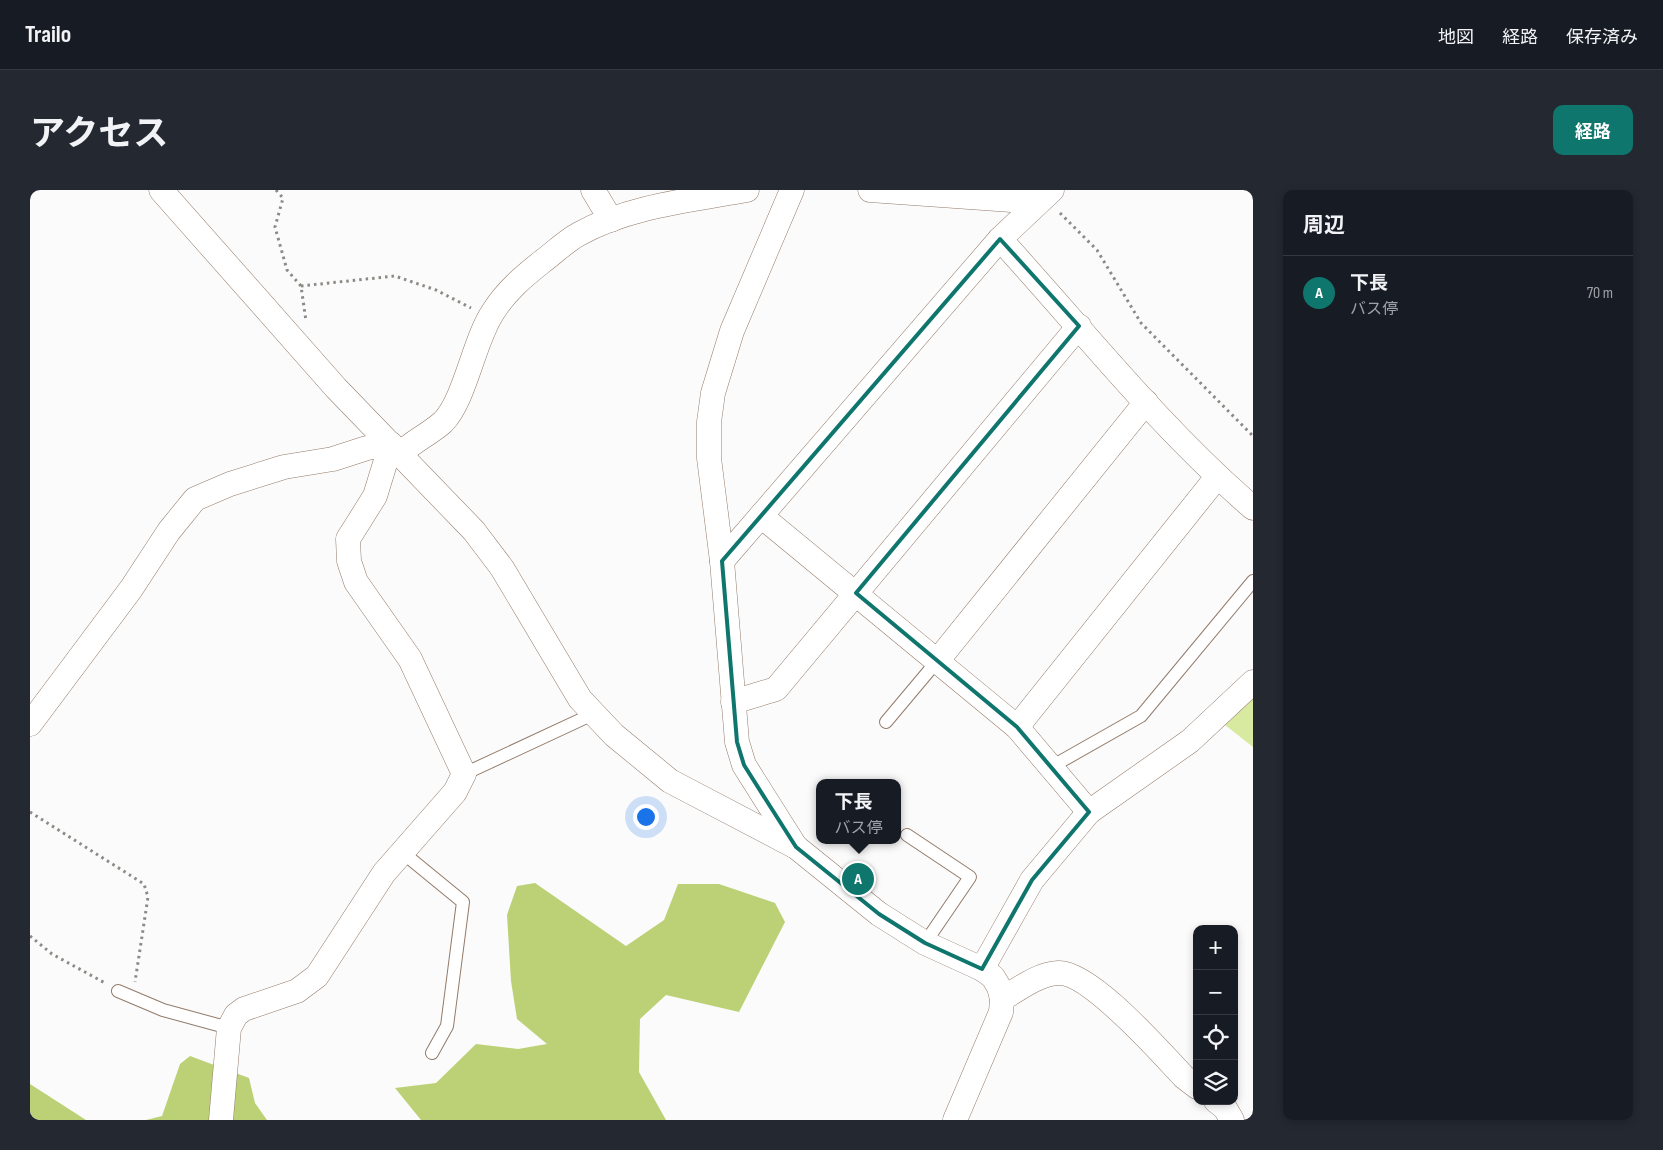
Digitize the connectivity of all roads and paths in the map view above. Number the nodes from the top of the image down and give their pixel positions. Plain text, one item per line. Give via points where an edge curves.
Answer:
1 (161, 190) edge
2 (276, 190) edge
3 (593, 190) edge
4 (747, 190) edge
5 (792, 190) edge
6 (870, 190) edge
7 (1044, 196) edge
8 (611, 220) junction
9 (1000, 239) junction
10 (301, 286) junction
11 (489, 318) junction
12 (307, 324) dead end
13 (1079, 326) junction
14 (1146, 402) junction
15 (1253, 436) edge
16 (396, 449) junction
17 (1217, 477) junction
18 (1253, 508) edge
19 (761, 516) junction
20 (722, 561) junction
21 (1253, 581) edge
22 (856, 594) junction
23 (938, 660) junction
24 (1253, 682) edge
25 (733, 702) junction
26 (593, 714) junction
27 (886, 722) dead end
28 (30, 724) edge
29 (1017, 726) junction
30 (1051, 767) junction
31 (464, 774) junction
32 (30, 812) edge
33 (1089, 812) junction
34 (907, 835) dead end
35 (796, 847) junction
36 (402, 852) junction
37 (30, 936) edge
38 (925, 943) junction
39 (982, 969) junction
40 (118, 991) joint
41 (132, 997) junction
42 (1002, 999) junction
43 (229, 1028) junction
44 (432, 1053) dead end
45 (1193, 1084) edge
46 (1221, 1105) edge
47 (221, 1120) edge
48 (955, 1120) edge
49 (1232, 1120) edge

1 - 16 street via 336,388
2 - 10 path via 283,198 275,227 287,270
3 - 8 street
4 - 8 street via 665,204
5 - 20 street via 732,331 712,393 709,458
6 - 7 street
7 - 9 street
7 - 15 path via 1097,250 1140,323
8 - 11 street via 579,234 522,278
9 - 13 street
9 - 19 street
10 - 11 path via 395,276 436,290
10 - 12 path
11 - 16 street via 443,422
13 - 14 street
13 - 22 street
14 - 17 street
14 - 23 street
16 - 26 street via 474,532 502,568 580,699
16 - 28 street via 367,448 333,459 284,467 195,499 168,531 132,589
16 - 31 street via 375,496 348,540 349,561 356,582 410,658
17 - 18 street
17 - 29 street
19 - 20 street
19 - 22 street
20 - 25 street
21 - 30 lane via 1141,716
22 - 23 street
22 - 25 street via 776,689
23 - 27 lane
23 - 29 street
24 - 33 street via 1190,741
25 - 35 street via 737,742 744,765
26 - 31 lane
26 - 35 street via 614,736 670,781
29 - 30 street
30 - 33 street
31 - 36 street via 456,792
32 - 41 path via 144,884 148,897
33 - 39 street via 1032,880
34 - 38 lane via 970,877
35 - 38 street via 879,914
36 - 43 street via 384,873 317,976 297,991 244,1009 236,1015
36 - 44 lane via 464,902 447,1026
37 - 40 path via 52,954
38 - 39 street
39 - 42 street via 999,987
40 - 41 lane
41 - 43 lane via 163,1010
42 - 45 street via 1043,976 1060,973 1074,979 1109,1000
42 - 48 street via 996,1026
43 - 47 street
46 - 49 street

